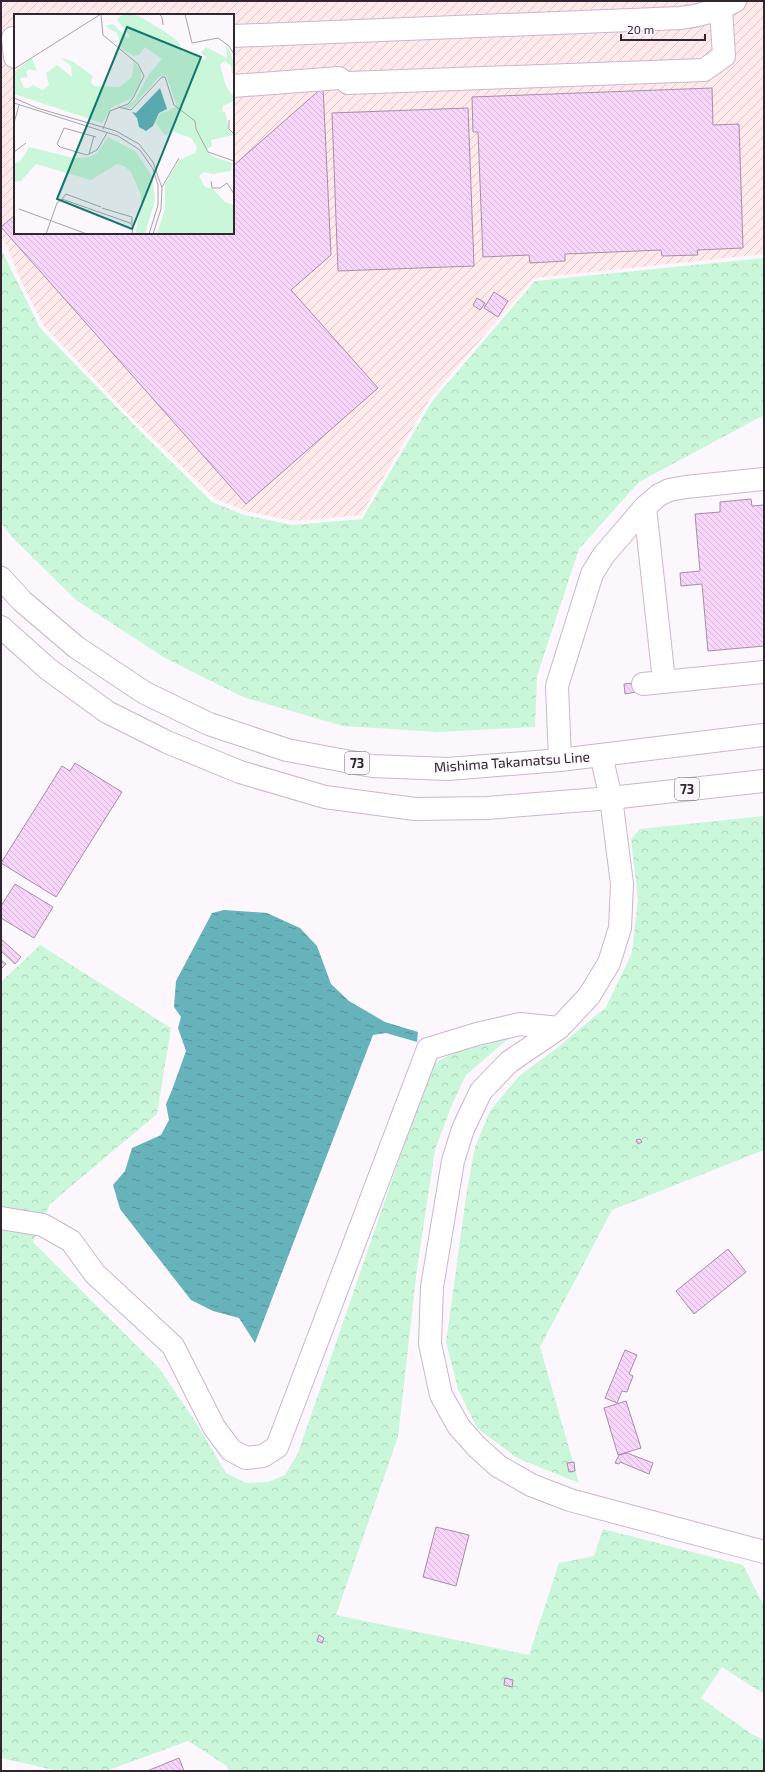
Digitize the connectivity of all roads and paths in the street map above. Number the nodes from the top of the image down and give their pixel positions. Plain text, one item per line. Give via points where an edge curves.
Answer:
1 (728, 5) edge
2 (234, 36) edge
3 (234, 86) edge
4 (764, 479) edge
5 (645, 507) junction
6 (1, 578) edge
7 (1, 627) edge
8 (764, 672) edge
9 (664, 681) junction
10 (643, 684) dead end
11 (764, 735) edge
12 (601, 755) junction
13 (560, 760) junction
14 (764, 781) edge
15 (611, 798) junction
16 (559, 1028) junction
17 (1, 1218) edge
18 (764, 1552) edge

1 - 2 street via 701,16 680,18
1 - 3 street via 724,56 704,70 343,80
4 - 5 street via 669,490
5 - 9 street
5 - 13 street via 603,556 592,574 557,686
6 - 13 street, Mishima Takamatsu Line / 73 via 22,601 76,647 145,693 209,724 287,750 380,767 448,769
7 - 15 street, 73 via 48,669 107,712 167,742 240,772 325,797 415,809 487,808
8 - 9 street
9 - 10 street
11 - 12 street, Mishima Takamatsu Line / 73
12 - 13 street, Mishima Takamatsu Line / 73
12 - 15 street
14 - 15 street, 73
15 - 16 street via 622,884 620,928 609,963 589,996
16 - 17 street via 520,1024 428,1049 276,1447 263,1456 246,1458 231,1450 214,1427 173,1346 95,1274 71,1240 43,1225
16 - 18 street via 509,1062 481,1091 463,1129 453,1162 432,1287 430,1344 441,1395 460,1427 477,1447 498,1466 531,1485 570,1500

